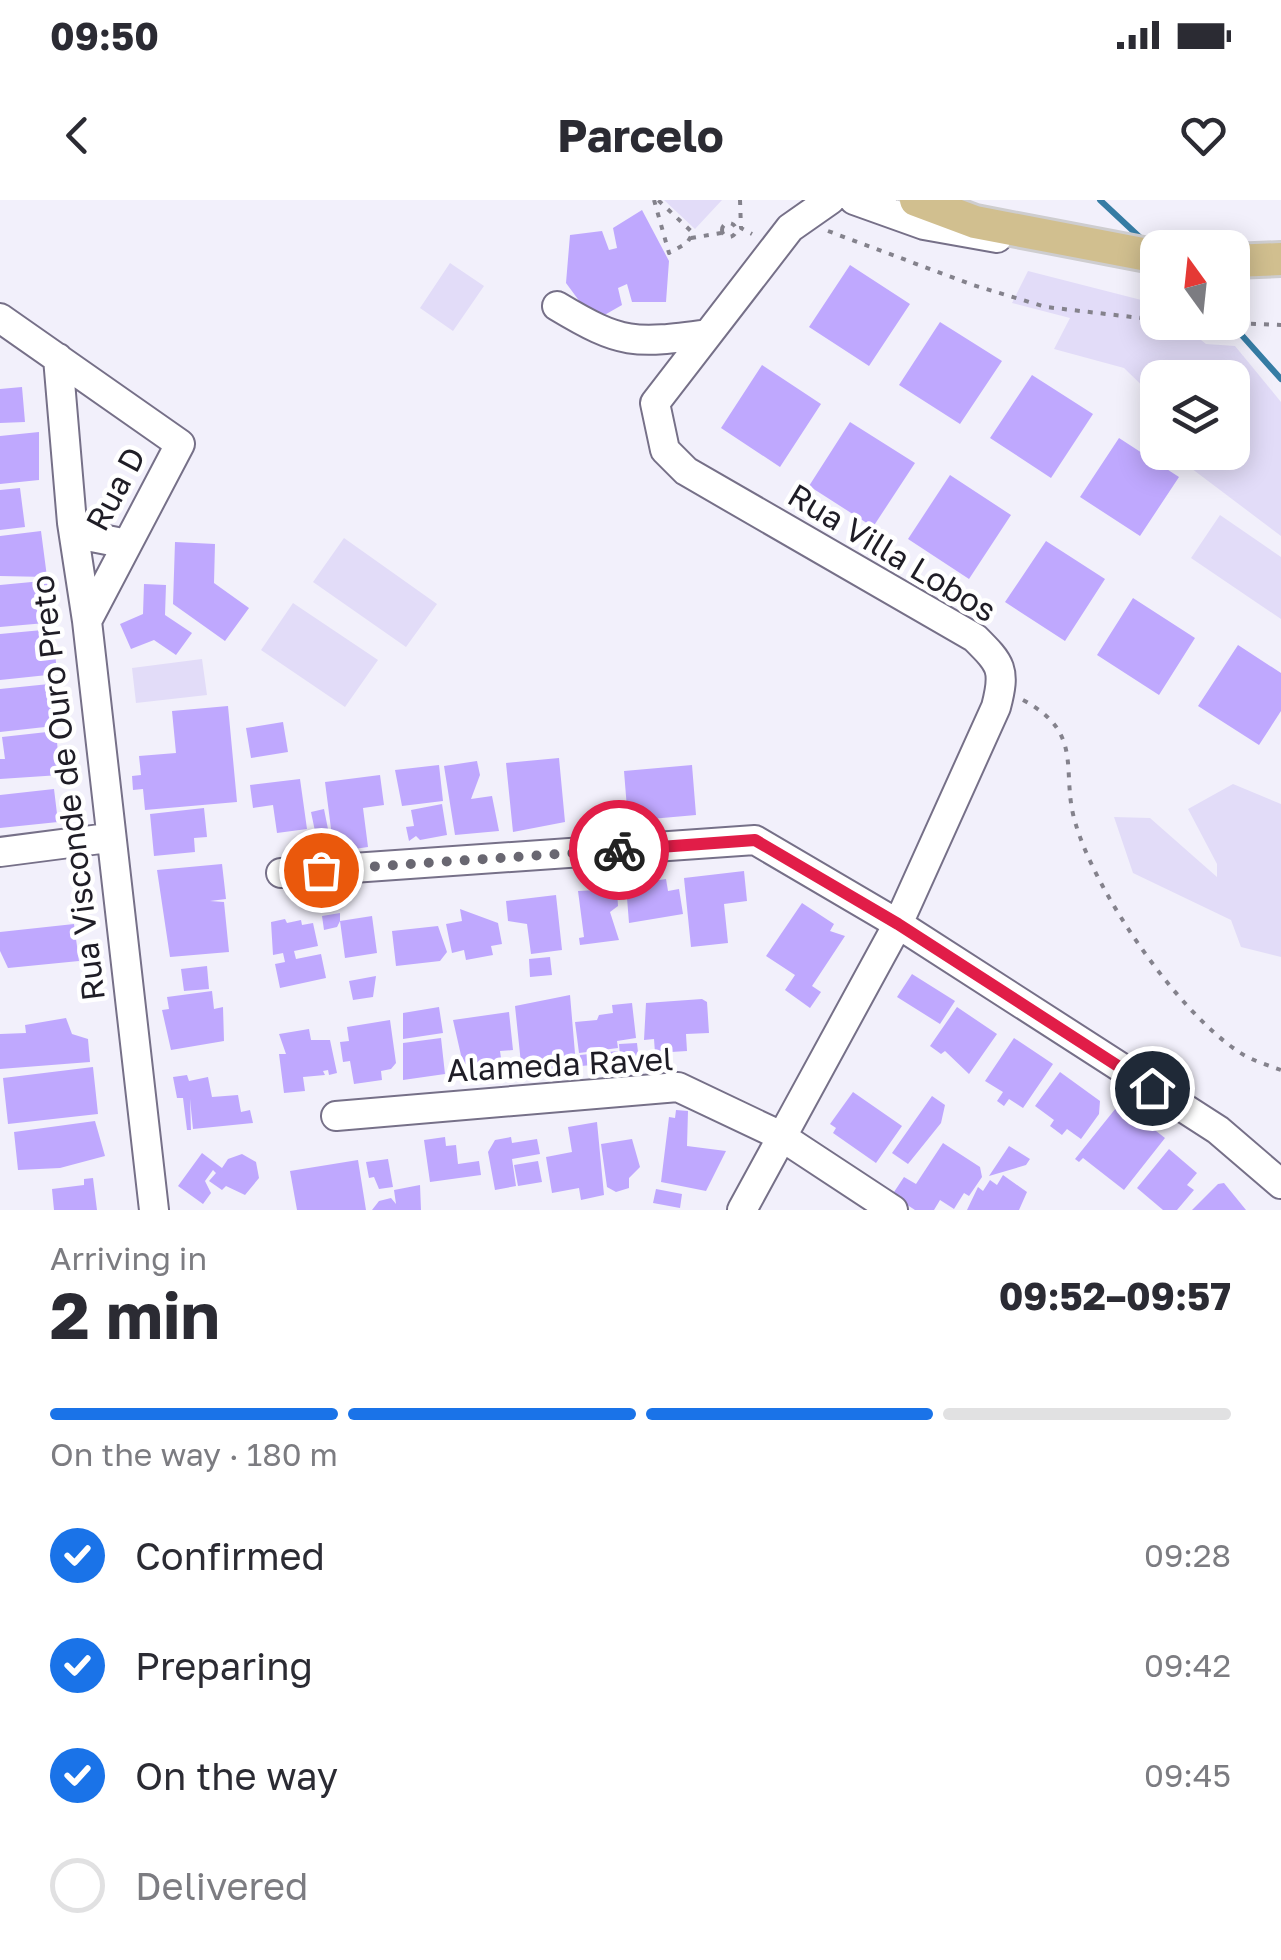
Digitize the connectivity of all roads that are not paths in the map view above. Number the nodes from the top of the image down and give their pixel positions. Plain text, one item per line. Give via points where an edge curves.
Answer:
1 (830, 200) edge
2 (854, 200) edge
3 (924, 202) edge
4 (784, 225) edge
5 (1050, 238) junction
6 (1140, 255) edge
7 (1281, 259) edge
8 (1250, 260) edge
9 (557, 306) dead end
10 (0, 318) edge
11 (708, 334) junction
12 (58, 358) junction
13 (72, 523) junction
14 (128, 544) junction
15 (87, 621) junction
16 (108, 838) junction
17 (0, 852) edge
18 (282, 873) dead end
19 (898, 924) junction
20 (336, 1116) dead end
21 (780, 1135) junction
22 (1281, 1184) edge
23 (154, 1210) edge
24 (742, 1210) edge
25 (893, 1210) edge

1 - 4 street, Rua Villa Lobos
2 - 5 street via 956,233
3 - 5 main road via 975,222
4 - 11 street, Rua Villa Lobos
5 - 6 main road
7 - 8 main road
9 - 11 street via 607,336
10 - 12 street
11 - 19 street, Rua Villa Lobos via 656,403 665,450 686,471 976,638 1000,664 1001,689
12 - 13 street, Rua Visconde de Ouro Preto
12 - 14 street, Rua D via 180,444
13 - 14 street via 88,536
13 - 15 street, Rua Visconde de Ouro Preto
14 - 15 street, Rua D
15 - 16 street, Rua Visconde de Ouro Preto
16 - 17 street
16 - 23 street, Rua Visconde de Ouro Preto
18 - 19 street via 755,840
19 - 21 street
19 - 22 street via 1218,1130
20 - 21 street, Alameda Ravel via 678,1086
21 - 24 street
21 - 25 street, Alameda Ravel

